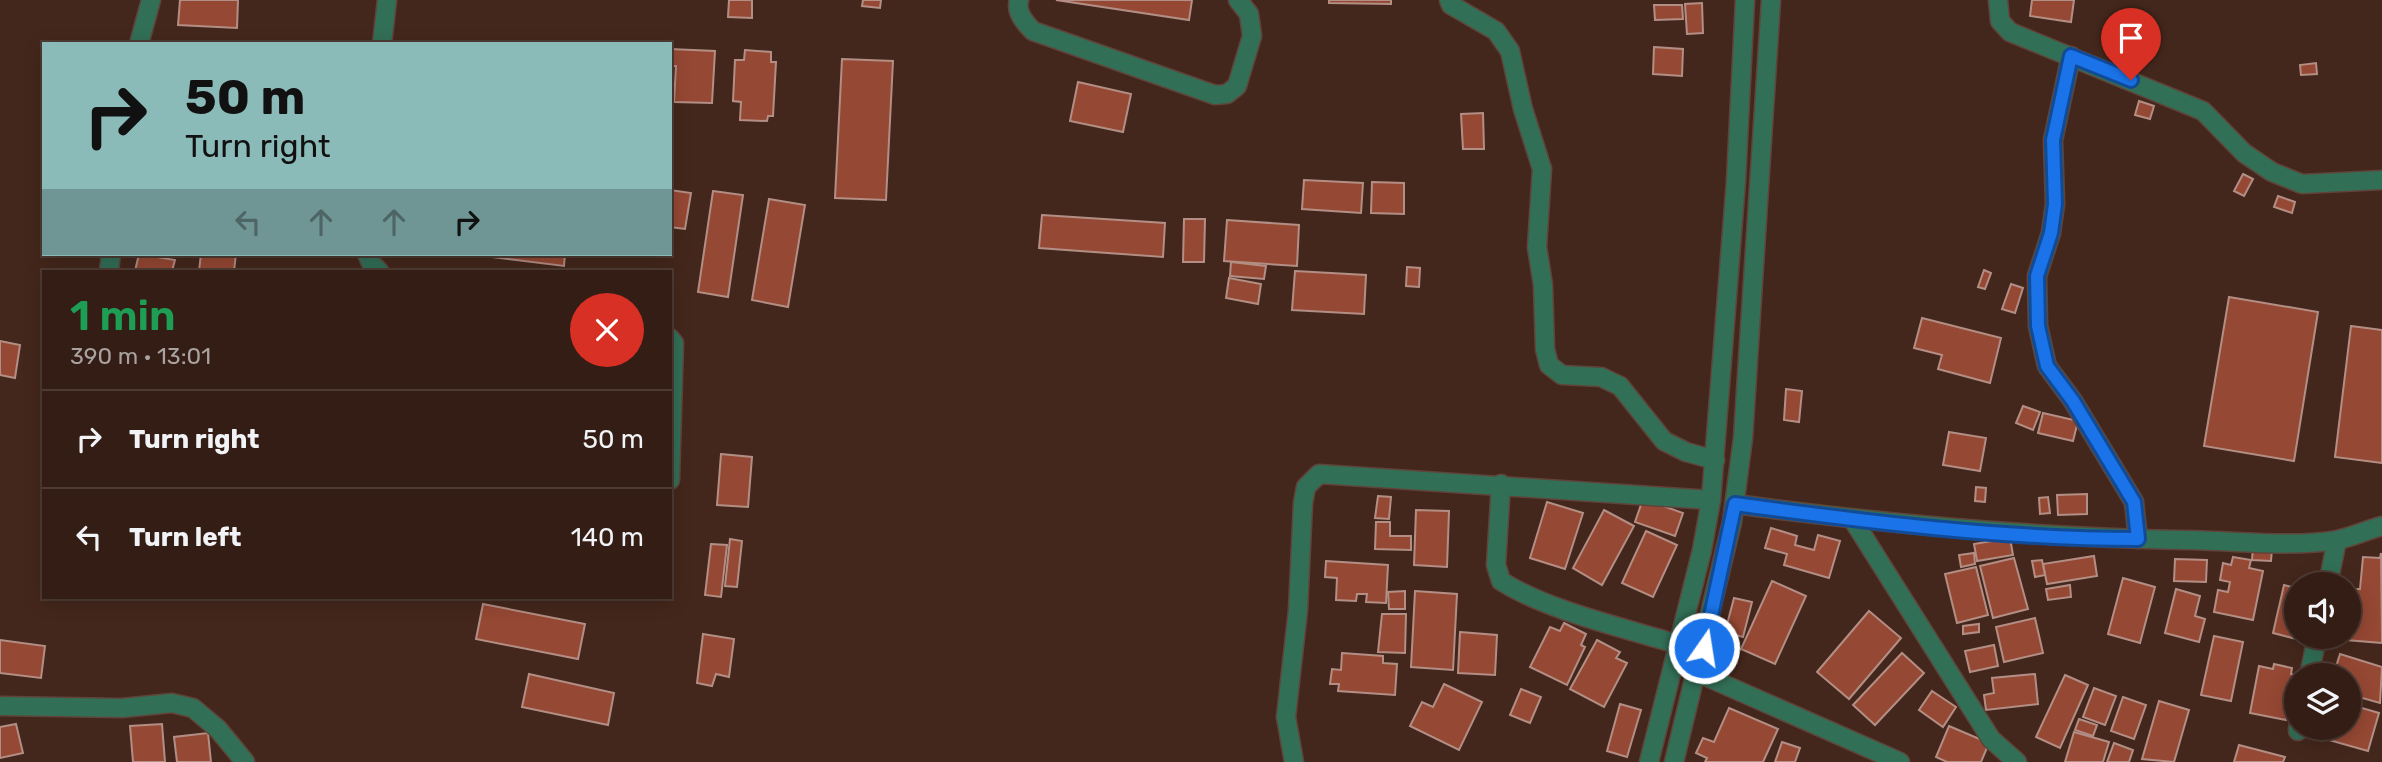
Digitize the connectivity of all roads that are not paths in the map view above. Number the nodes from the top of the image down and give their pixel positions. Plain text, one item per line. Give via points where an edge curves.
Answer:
1 (151, 0) edge
2 (387, 0) edge
3 (1019, 0) edge
4 (1238, 0) edge
5 (1449, 0) edge
6 (1745, 0) edge
7 (1771, 0) edge
8 (1998, 0) edge
9 (140, 42) edge
10 (382, 42) edge
11 (2071, 56) junction
12 (2382, 180) edge
13 (672, 340) edge
14 (672, 412) edge
15 (1715, 460) junction
16 (1501, 484) junction
17 (1712, 500) junction
18 (1735, 504) junction
19 (1853, 520) junction
20 (2382, 526) edge
21 (2138, 539) junction
22 (2337, 540) junction
23 (2330, 572) edge
24 (1680, 645) junction
25 (1698, 673) junction
26 (0, 706) edge
27 (245, 762) edge
28 (1294, 762) edge
29 (1649, 762) edge
30 (1674, 762) edge
31 (1900, 762) edge
32 (2017, 762) edge

1 - 9 street
2 - 10 street
3 - 4 street via 1024,22 1033,32 1214,95 1227,94 1237,86 1252,36 1249,14
5 - 15 street via 1496,31 1510,51 1542,169 1537,247 1549,365 1562,375 1601,377 1620,386 1664,441
6 - 15 street
7 - 18 street
8 - 11 street via 2000,21 2010,32
11 - 12 street via 2203,111 2244,152 2272,172 2302,184
11 - 21 street via 2053,140 2055,204 2037,276 2038,326 2047,366 2134,502
13 - 14 street
15 - 17 street
16 - 17 street
16 - 24 street via 1496,565 1501,581 1584,615
16 - 28 street via 1319,474 1311,480 1303,503 1286,718
17 - 24 street
18 - 19 street
18 - 25 street
19 - 21 street via 2008,534
19 - 32 street via 1991,739
20 - 22 street
21 - 22 street
22 - 23 street
24 - 29 street
25 - 30 street
25 - 31 street
26 - 27 street via 122,708 172,703 193,708

